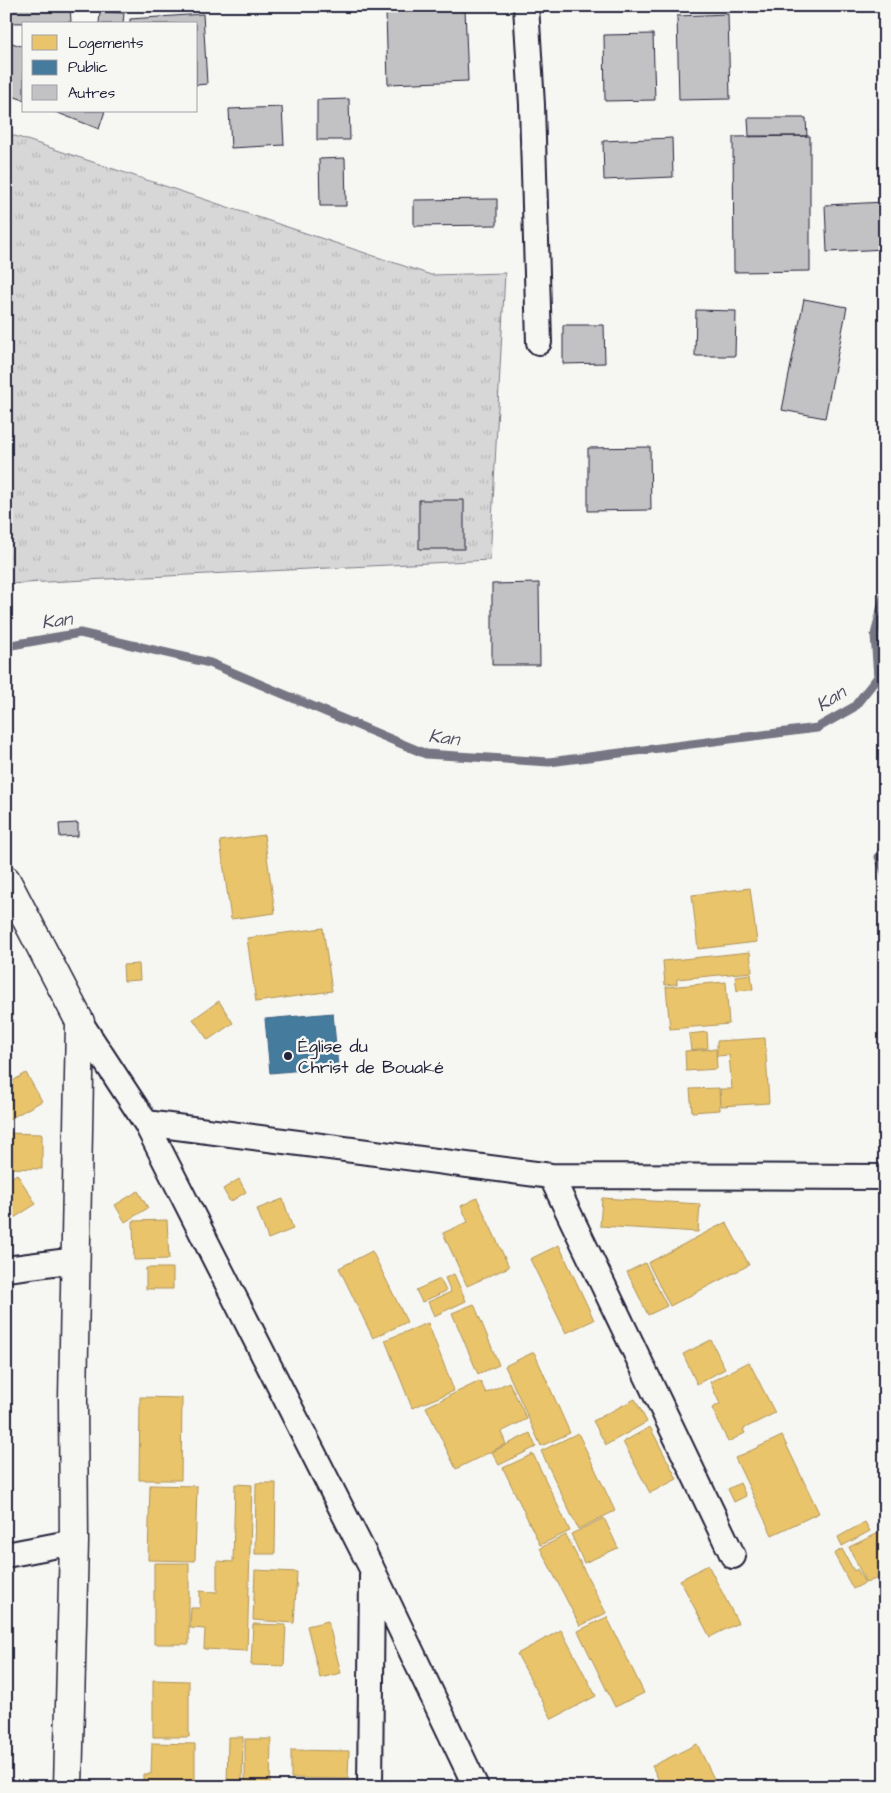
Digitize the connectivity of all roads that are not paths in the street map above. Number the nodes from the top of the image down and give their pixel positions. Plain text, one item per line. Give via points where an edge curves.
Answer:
1 (526, 6) edge
2 (539, 342) dead end
3 (6, 880) edge
4 (80, 1022) junction
5 (146, 1123) junction
6 (551, 1176) junction
7 (885, 1177) edge
8 (76, 1260) junction
9 (6, 1270) edge
10 (74, 1542) junction
11 (6, 1554) edge
12 (733, 1556) dead end
13 (372, 1570) junction
14 (68, 1787) edge
15 (370, 1787) edge
16 (476, 1787) edge

1 - 2 street
3 - 4 street
4 - 5 street
4 - 8 street
5 - 6 street
5 - 13 street
6 - 7 street
6 - 12 street
8 - 9 street
8 - 10 street
10 - 11 street
10 - 14 street
13 - 15 street
13 - 16 street

